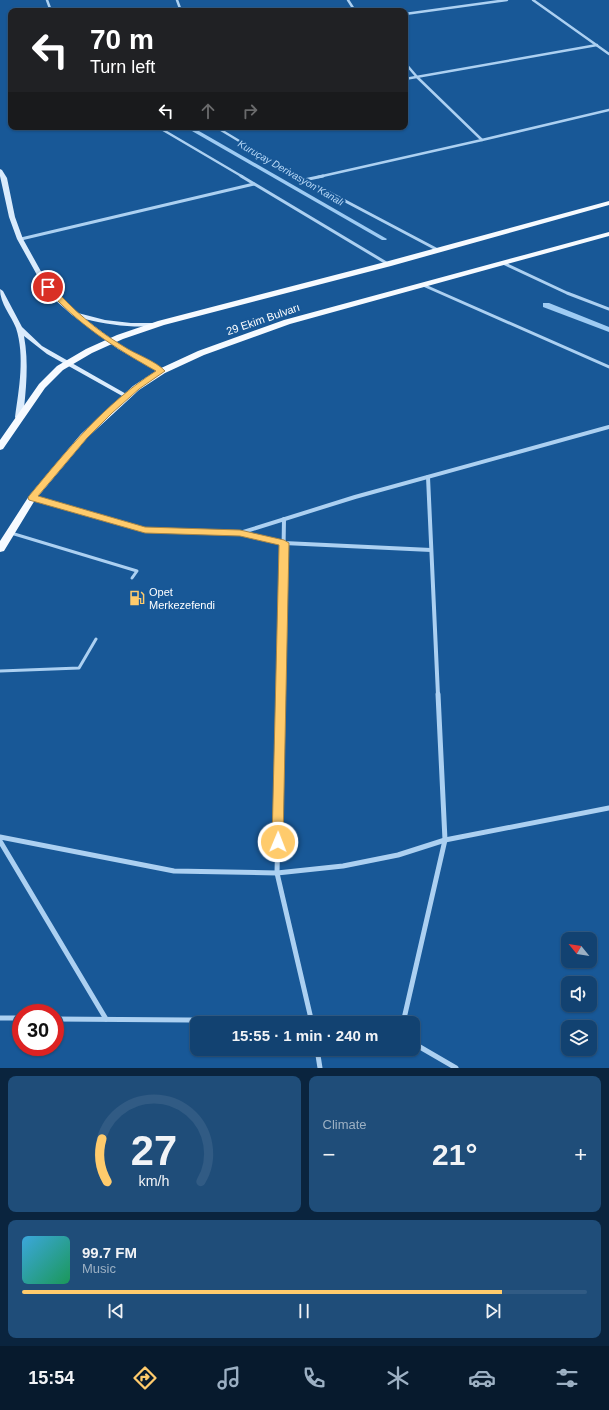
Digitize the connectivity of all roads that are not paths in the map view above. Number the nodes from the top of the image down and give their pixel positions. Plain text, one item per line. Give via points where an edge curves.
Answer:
1 (507, 0) edge
2 (533, 0) edge
3 (408, 14) edge
4 (597, 45) junction
5 (609, 54) edge
6 (408, 66) edge
7 (417, 77) junction
8 (408, 78) edge
9 (609, 110) edge
10 (164, 130) edge
11 (221, 130) edge
12 (482, 140) junction
13 (0, 171) edge
14 (304, 180) junction
15 (254, 184) junction
16 (609, 203) edge
17 (609, 234) edge
18 (21, 239) junction
19 (436, 249) junction
20 (503, 263) junction
21 (388, 264) junction
22 (423, 285) junction
23 (0, 292) edge
24 (609, 309) edge
25 (74, 314) junction
26 (161, 323) junction
27 (19, 328) junction
28 (111, 341) junction
29 (67, 364) junction
30 (609, 367) edge
31 (162, 371) junction
32 (126, 396) junction
33 (19, 417) junction
34 (609, 428) edge
35 (0, 446) edge
36 (428, 477) junction
37 (32, 498) junction
38 (284, 519) junction
39 (10, 533) junction
40 (240, 533) junction
41 (284, 543) junction
42 (0, 549) edge
43 (431, 550) junction
44 (132, 578) dead end
45 (96, 639) dead end
46 (0, 671) edge
47 (609, 808) edge
48 (0, 837) edge
49 (446, 840) junction
50 (0, 841) edge
51 (277, 873) junction
52 (311, 1016) edge
53 (405, 1016) edge
54 (0, 1018) edge
55 (12, 1018) edge
56 (64, 1019) edge
57 (106, 1019) junction
58 (190, 1020) edge
59 (420, 1047) edge
60 (318, 1056) edge
61 (320, 1068) edge
62 (456, 1068) edge

1 - 3 street
2 - 4 street
4 - 5 street
4 - 7 street
6 - 7 street
7 - 8 street
7 - 12 street
9 - 12 street
10 - 15 street
11 - 14 street
12 - 14 street
13 - 18 street
14 - 19 street
15 - 18 street
15 - 21 street
16 - 19 main road, 29 Ekim Bulvarı
17 - 20 main road, 29 Ekim Bulvarı
18 - 25 street via 48,287
19 - 21 main road, 29 Ekim Bulvarı
20 - 22 main road, 29 Ekim Bulvarı
20 - 24 street via 567,293
21 - 26 main road, 29 Ekim Bulvarı
22 - 30 street
22 - 31 main road, 29 Ekim Bulvarı via 287,322 201,353
23 - 27 street
25 - 26 street via 111,324 134,326
25 - 28 street
26 - 28 main road, 29 Ekim Bulvarı
27 - 29 street via 40,347
27 - 33 street via 23,385
28 - 29 main road, 29 Ekim Bulvarı
28 - 31 street
29 - 32 street
29 - 33 main road, 29 Ekim Bulvarı via 42,386
31 - 32 main road, 29 Ekim Bulvarı
32 - 37 main road, 29 Ekim Bulvarı via 84,436
33 - 35 main road, 29 Ekim Bulvarı
34 - 36 street
36 - 38 street
36 - 43 street
37 - 39 main road, 29 Ekim Bulvarı
37 - 40 street via 145,530
38 - 40 street
38 - 41 street
39 - 42 main road, 29 Ekim Bulvarı
39 - 44 lane via 137,571
40 - 41 street
41 - 43 street
41 - 51 street
43 - 49 street
45 - 46 lane via 79,668
47 - 49 street
48 - 51 street via 174,871
49 - 51 street via 398,855 343,866
49 - 53 street
50 - 57 street
51 - 52 street
54 - 55 street
56 - 57 street
57 - 58 street
59 - 62 street
60 - 61 street

